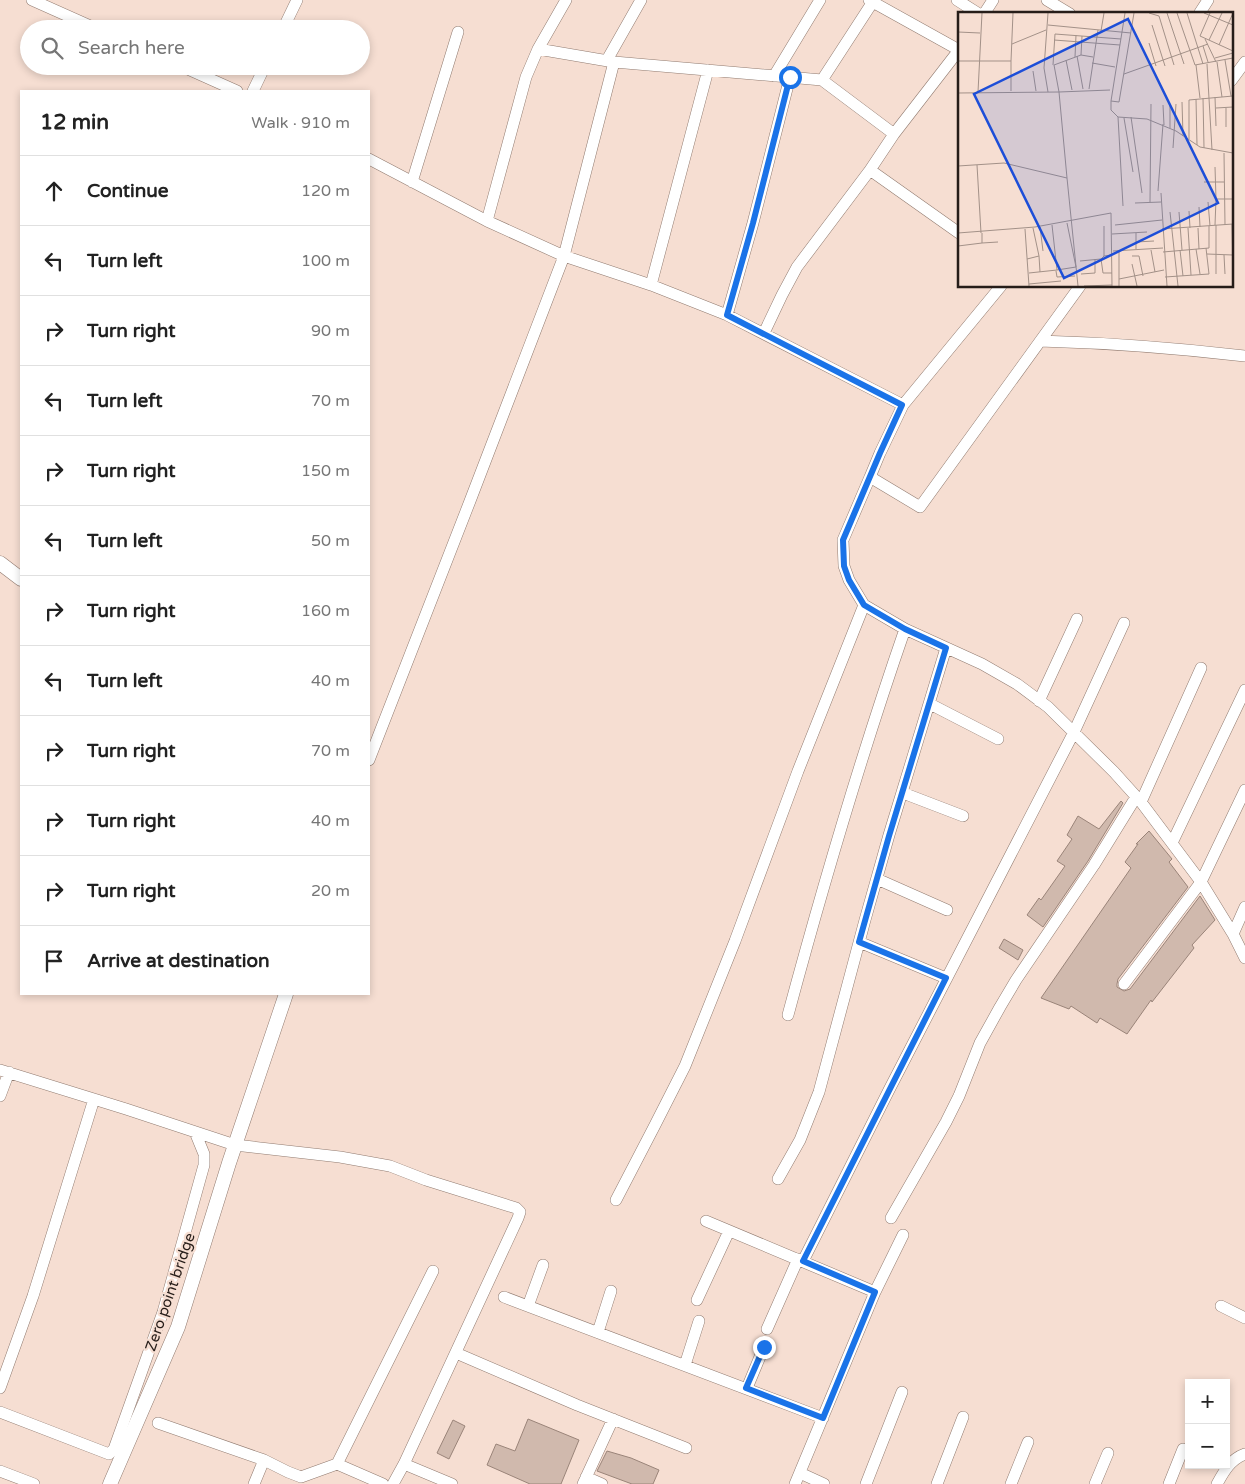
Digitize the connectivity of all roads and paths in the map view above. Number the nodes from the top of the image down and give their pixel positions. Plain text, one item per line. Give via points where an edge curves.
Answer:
1 (35, 0) edge
2 (296, 0) edge
3 (566, 0) edge
4 (641, 0) edge
5 (820, 0) edge
6 (956, 0) edge
7 (993, 0) edge
8 (1047, 0) edge
9 (1208, 0) edge
10 (872, 1) edge
11 (976, 12) edge
12 (985, 12) edge
13 (1067, 12) edge
14 (1200, 12) edge
15 (78, 20) edge
16 (287, 20) edge
17 (458, 32) dead end
18 (538, 49) junction
19 (958, 49) edge
20 (958, 51) edge
21 (610, 61) junction
22 (1245, 62) edge
23 (708, 70) junction
24 (202, 75) edge
25 (260, 75) edge
26 (774, 76) junction
27 (790, 77) junction
28 (822, 80) junction
29 (1232, 80) edge
30 (236, 90) edge
31 (253, 90) edge
32 (894, 134) junction
33 (370, 160) edge
34 (870, 170) junction
35 (412, 182) junction
36 (487, 221) junction
37 (958, 233) edge
38 (564, 256) junction
39 (651, 285) junction
40 (999, 288) edge
41 (1079, 288) edge
42 (727, 315) junction
43 (764, 333) junction
44 (1040, 341) junction
45 (1245, 356) edge
46 (902, 405) junction
47 (870, 477) junction
48 (0, 562) edge
49 (20, 578) edge
50 (864, 605) junction
51 (1077, 619) dead end
52 (1124, 623) dead end
53 (905, 629) junction
54 (946, 648) junction
55 (1201, 668) dead end
56 (1245, 690) edge
57 (1039, 701) junction
58 (930, 704) junction
59 (1074, 732) junction
60 (998, 739) dead end
61 (370, 757) edge
62 (1245, 790) edge
63 (902, 793) junction
64 (1139, 799) junction
65 (962, 816) dead end
66 (1172, 843) junction
67 (877, 879) junction
68 (1201, 882) junction
69 (1245, 907) edge
70 (947, 910) dead end
71 (1233, 934) junction
72 (859, 942) junction
73 (1245, 958) edge
74 (946, 978) junction
75 (1124, 984) dead end
76 (286, 995) edge
77 (788, 1015) dead end
78 (4, 1071) edge
79 (0, 1096) edge
80 (94, 1099) junction
81 (195, 1132) junction
82 (235, 1145) junction
83 (778, 1179) dead end
84 (616, 1200) dead end
85 (891, 1218) dead end
86 (706, 1222) dead end
87 (729, 1231) junction
88 (903, 1235) dead end
89 (801, 1260) junction
90 (543, 1265) dead end
91 (433, 1270) dead end
92 (611, 1291) dead end
93 (875, 1292) junction
94 (504, 1297) dead end
95 (697, 1300) dead end
96 (528, 1306) junction
97 (1221, 1306) dead end
98 (1245, 1318) edge
99 (699, 1321) dead end
100 (768, 1329) dead end
101 (598, 1332) junction
102 (764, 1347) dead end
103 (456, 1353) junction
104 (685, 1365) junction
105 (0, 1388) edge
106 (746, 1388) junction
107 (902, 1392) dead end
108 (0, 1412) edge
109 (964, 1417) dead end
110 (823, 1418) junction
111 (613, 1419) junction
112 (158, 1423) dead end
113 (1028, 1442) dead end
114 (686, 1448) dead end
115 (1184, 1449) dead end
116 (1108, 1453) dead end
117 (1245, 1454) edge
118 (264, 1460) junction
119 (337, 1464) junction
120 (404, 1464) junction
121 (0, 1471) edge
122 (797, 1479) edge
123 (300, 1480) edge
124 (584, 1481) edge
125 (449, 1483) edge
126 (34, 1484) edge
127 (110, 1484) edge
128 (254, 1484) edge
129 (384, 1484) edge
130 (393, 1484) edge
131 (602, 1484) edge
132 (824, 1484) edge
133 (866, 1484) edge
134 (937, 1484) edge
135 (1011, 1484) edge
136 (1095, 1484) edge
137 (1169, 1484) edge
138 (1218, 1484) edge

1 - 15 street
2 - 16 street
3 - 18 street
4 - 21 street
5 - 26 street
6 - 11 street
7 - 12 street
8 - 13 street
9 - 14 street
10 - 19 street
10 - 28 street
17 - 35 street
18 - 21 street
18 - 36 street via 526,78
20 - 32 street
21 - 23 street
21 - 38 street
22 - 29 street
23 - 26 street
23 - 39 street
24 - 30 street
25 - 31 street
26 - 27 street
27 - 28 street
27 - 42 street
28 - 32 street
32 - 34 street
33 - 35 street
34 - 37 street
34 - 43 street via 797,267
35 - 36 street
36 - 38 street
38 - 39 street
38 - 61 street
39 - 42 street
40 - 46 street
41 - 44 street
42 - 43 street
43 - 46 street
44 - 45 street via 1152,346
44 - 47 street via 920,507
46 - 47 street
47 - 50 street via 843,540 844,566
48 - 49 street
50 - 53 street
50 - 84 street via 688,1056
51 - 57 street
52 - 59 street
53 - 54 street
53 - 77 street via 877,711
54 - 57 street via 991,669
54 - 58 street
55 - 64 street
56 - 66 street
57 - 59 street
58 - 60 street
58 - 63 street
59 - 64 street
59 - 74 street
62 - 68 street
63 - 65 street
63 - 67 street
64 - 66 street
64 - 85 street via 1000,1007 980,1043 946,1122
66 - 68 street
67 - 70 street
67 - 72 street
68 - 71 street
68 - 75 street
69 - 71 street
71 - 73 street
72 - 74 street
72 - 83 street via 819,1092 800,1140
74 - 89 street
76 - 82 street, Zero point bridge
78 - 79 street
78 - 80 street
80 - 81 street
80 - 105 street via 33,1296
81 - 82 street
81 - 108 street via 204,1154 204,1165 163,1312 114,1449 109,1454
82 - 103 street via 390,1166 516,1208 520,1212 518,1218
82 - 127 street, Zero point bridge via 178,1327
86 - 87 street
87 - 89 street
87 - 95 street
88 - 93 street
89 - 93 street
89 - 100 street
90 - 96 street
91 - 119 street
92 - 101 street
93 - 110 street
94 - 96 street
96 - 101 street
97 - 98 street
99 - 104 street
101 - 104 street
102 - 106 street
103 - 111 street
103 - 120 street
104 - 106 street
106 - 110 street
107 - 133 street
109 - 134 street
110 - 122 street
111 - 114 street
111 - 124 street
112 - 118 street
113 - 135 street
115 - 137 street
116 - 136 street
117 - 138 street via 1233,1461
118 - 123 street
118 - 128 street
119 - 123 street
119 - 129 street
120 - 125 street
120 - 130 street
121 - 126 street
122 - 132 street
124 - 131 street

